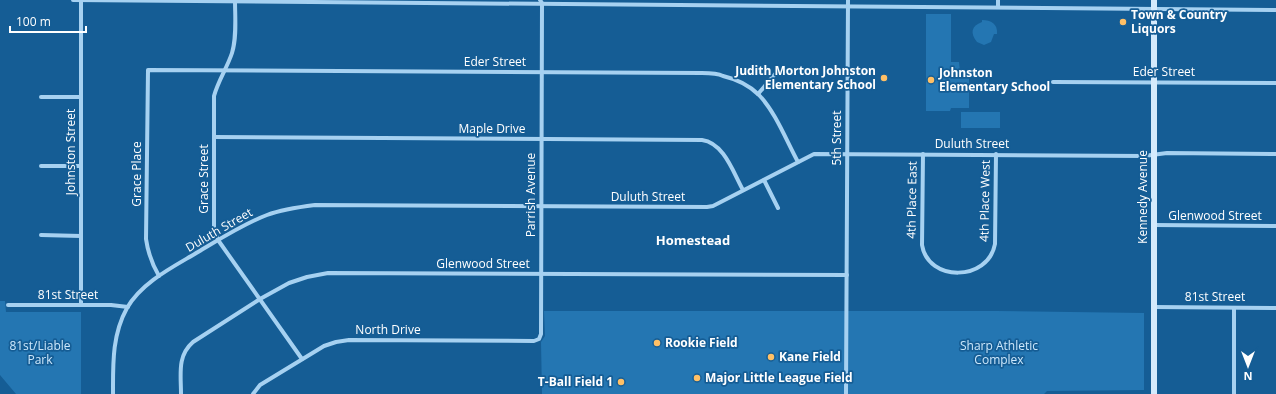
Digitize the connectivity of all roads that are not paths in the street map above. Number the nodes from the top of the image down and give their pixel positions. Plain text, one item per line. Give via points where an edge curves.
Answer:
1 (73, 0) edge
2 (81, 0) edge
3 (235, 0) edge
4 (848, 0) edge
5 (998, 0) edge
6 (1154, 0) edge
7 (542, 1) edge
8 (848, 6) junction
9 (998, 7) junction
10 (1154, 9) junction
11 (1276, 10) edge
12 (148, 70) joint
13 (225, 70) junction
14 (542, 72) junction
15 (776, 73) dead end
16 (1053, 82) dead end
17 (1155, 82) junction
18 (1276, 83) edge
19 (758, 94) junction
20 (41, 97) dead end
21 (80, 97) junction
22 (214, 137) junction
23 (541, 139) junction
24 (848, 153) junction
25 (923, 154) junction
26 (996, 154) junction
27 (1154, 154) junction
28 (1276, 154) edge
29 (798, 162) junction
30 (41, 166) dead end
31 (81, 166) junction
32 (764, 180) junction
33 (742, 190) junction
34 (541, 207) junction
35 (778, 208) dead end
36 (1154, 225) junction
37 (1276, 226) edge
38 (41, 235) dead end
39 (80, 236) junction
40 (218, 240) junction
41 (958, 272) joint
42 (541, 274) junction
43 (847, 275) junction
44 (159, 276) junction
45 (260, 299) junction
46 (8, 305) dead end
47 (81, 305) junction
48 (128, 307) junction
49 (1154, 307) junction
50 (1234, 308) junction
51 (1276, 308) edge
52 (539, 338) joint
53 (302, 359) junction
54 (113, 394) edge
55 (181, 394) edge
56 (253, 394) edge
57 (846, 394) edge
58 (1154, 394) edge
59 (1234, 394) edge

1 - 2 street
2 - 3 street
2 - 21 street, Johnston Street
3 - 7 street
3 - 13 street, Grace Street via 233,53
4 - 8 street, 5th Street
5 - 9 street
6 - 10 street, Kennedy Avenue
7 - 8 street
7 - 14 street, Parrish Avenue
8 - 9 street
8 - 24 street, 5th Street
9 - 10 street
10 - 11 street
10 - 17 street, Kennedy Avenue
12 - 13 street, Eder Street
12 - 44 street, Grace Place via 146,239 148,254
13 - 14 street, Eder Street
13 - 22 street, Grace Street via 214,96
14 - 19 street, Eder Street via 722,75
14 - 23 street, Parrish Avenue
15 - 19 street
16 - 17 street, Eder Street
17 - 18 street, Eder Street
17 - 27 street, Kennedy Avenue
19 - 29 street, Eder Street via 768,106
20 - 21 street
21 - 31 street, Johnston Street
22 - 23 street, Maple Drive
22 - 40 street, Grace Street via 214,227
23 - 33 street, Maple Drive via 707,140 722,151
23 - 34 street, Parrish Avenue
24 - 25 street, Duluth Street
24 - 29 street, Duluth Street via 814,154
24 - 43 street, 5th Street
25 - 26 street, Duluth Street
25 - 41 street, 4th Place East via 922,251 931,263 940,269
26 - 27 street, Duluth Street
26 - 41 street, 4th Place West via 994,251 984,265 976,270
27 - 28 street, Duluth Street
27 - 36 street, Kennedy Avenue
29 - 32 street, Duluth Street
30 - 31 street
31 - 39 street, Johnston Street
32 - 33 street, Duluth Street
32 - 35 street
33 - 34 street, Duluth Street via 707,207
34 - 40 street, Duluth Street via 315,205 269,214
34 - 42 street, Parrish Avenue
36 - 37 street, Glenwood Street
36 - 49 street, Kennedy Avenue
38 - 39 street
39 - 47 street, Johnston Street
40 - 44 street, Duluth Street
40 - 45 street, Grace Street
42 - 43 street, Glenwood Street
42 - 45 street, Glenwood Street via 328,273 289,283
42 - 52 street, Parrish Avenue
43 - 57 street, 5th Street
44 - 48 street, Duluth Street via 141,291
45 - 53 street, Grace Street
45 - 55 street, Glenwood Street via 187,348 181,362
46 - 47 street, 81st Street
47 - 48 street, 81st Street
48 - 54 street, Duluth Street via 114,345
49 - 50 street, 81st Street
49 - 58 street, Kennedy Avenue
50 - 51 street, 81st Street
50 - 59 street
52 - 53 street, North Drive via 534,341 348,340 324,346
53 - 56 street, North Drive via 260,386

